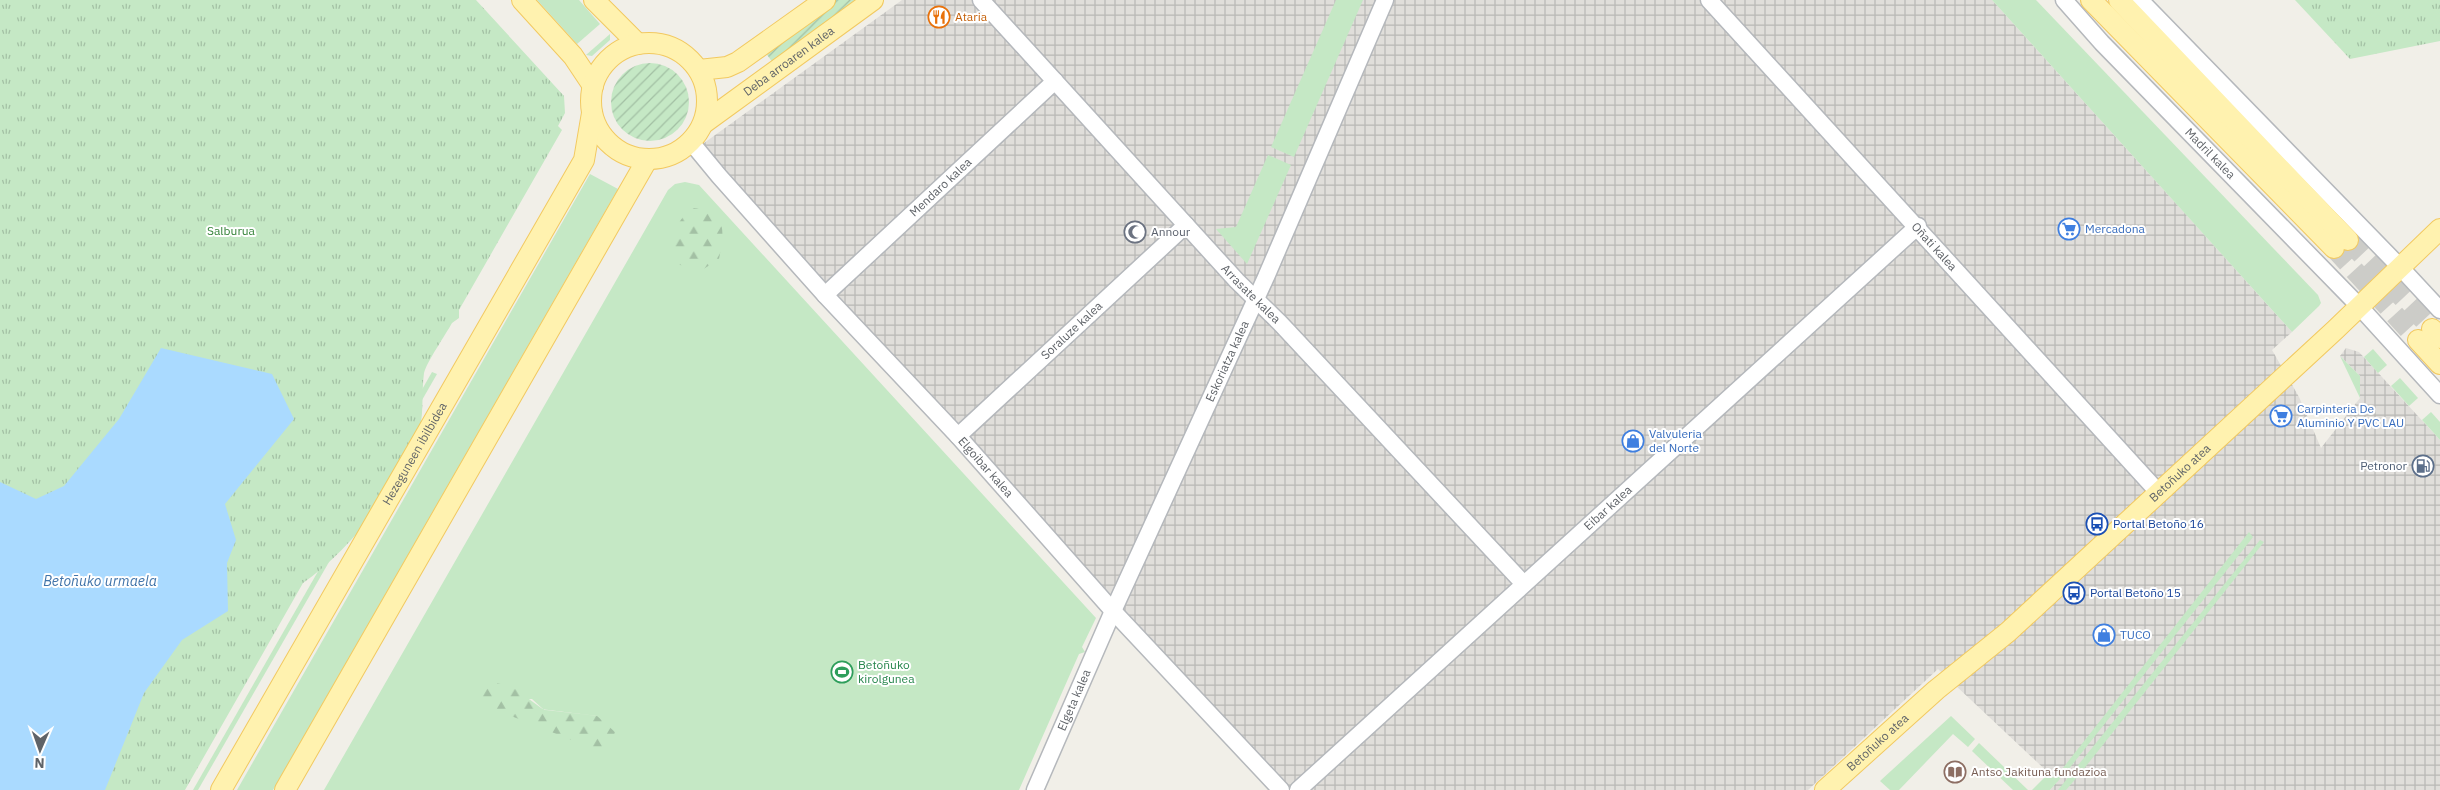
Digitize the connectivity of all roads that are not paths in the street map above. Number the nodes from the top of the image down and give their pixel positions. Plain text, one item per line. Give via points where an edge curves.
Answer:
1 (522, 0) edge
2 (594, 0) edge
3 (825, 0) edge
4 (873, 0) edge
5 (981, 0) edge
6 (1385, 0) edge
7 (1709, 0) edge
8 (2064, 0) edge
9 (2091, 0) edge
10 (2118, 0) edge
11 (2140, 0) edge
12 (638, 44) junction
13 (699, 70) junction
14 (1056, 81) junction
15 (593, 86) junction
16 (592, 113) junction
17 (704, 123) junction
18 (691, 142) junction
19 (647, 160) junction
20 (1186, 225) junction
21 (1918, 226) junction
22 (2440, 229) edge
23 (2400, 267) junction
24 (825, 294) junction
25 (1256, 299) junction
26 (2359, 306) junction
27 (2440, 310) edge
28 (2430, 336) tunnel mouth
29 (2440, 364) edge
30 (2440, 395) edge
31 (958, 436) junction
32 (2159, 493) junction
33 (1524, 584) junction
34 (1113, 611) junction
35 (221, 790) edge
36 (285, 790) edge
37 (1035, 790) edge
38 (1281, 790) edge
39 (1298, 790) edge
40 (1824, 790) edge

1 - 15 main road via 573,56
2 - 12 main road
3 - 13 main road via 738,62
4 - 17 main road, Deba arroaren kalea
5 - 14 street, Arrasate kalea
6 - 25 street, Eskoriatza kalea
7 - 21 street, Oñati kalea
8 - 26 street, Madril kalea
9 - 10 main road, Madril kalea via 2341,244
11 - 23 street
12 - 13 main road via 661,44 683,53
12 - 15 main road via 623,49 610,59 599,71
13 - 17 main road via 706,87 708,105
14 - 20 street, Arrasate kalea
14 - 24 street, Mendaro kalea
15 - 16 main road
16 - 19 main road via 606,140 632,157
16 - 35 main road, Hezeguneen ibilbidea via 584,160
17 - 18 main road
18 - 19 main road via 671,156
18 - 24 street, Elgoibar kalea
19 - 36 main road
20 - 25 street, Arrasate kalea
20 - 31 street, Soraluze kalea
21 - 32 street, Oñati kalea
21 - 33 street, Eibar kalea
22 - 23 main road, Betoñuko atea
23 - 26 main road, Betoñuko atea
23 - 27 street
24 - 31 street, Elgoibar kalea
25 - 33 street, Arrasate kalea
25 - 34 street, Eskoriatza kalea
26 - 30 street, Madril kalea
26 - 32 main road, Betoñuko atea
28 - 29 main road
31 - 34 street, Elgoibar kalea
32 - 40 main road, Betoñuko atea via 2008,632 1936,690
33 - 39 street, Eibar kalea
34 - 37 street, Elgeta kalea
34 - 38 street, Elgoibar kalea

